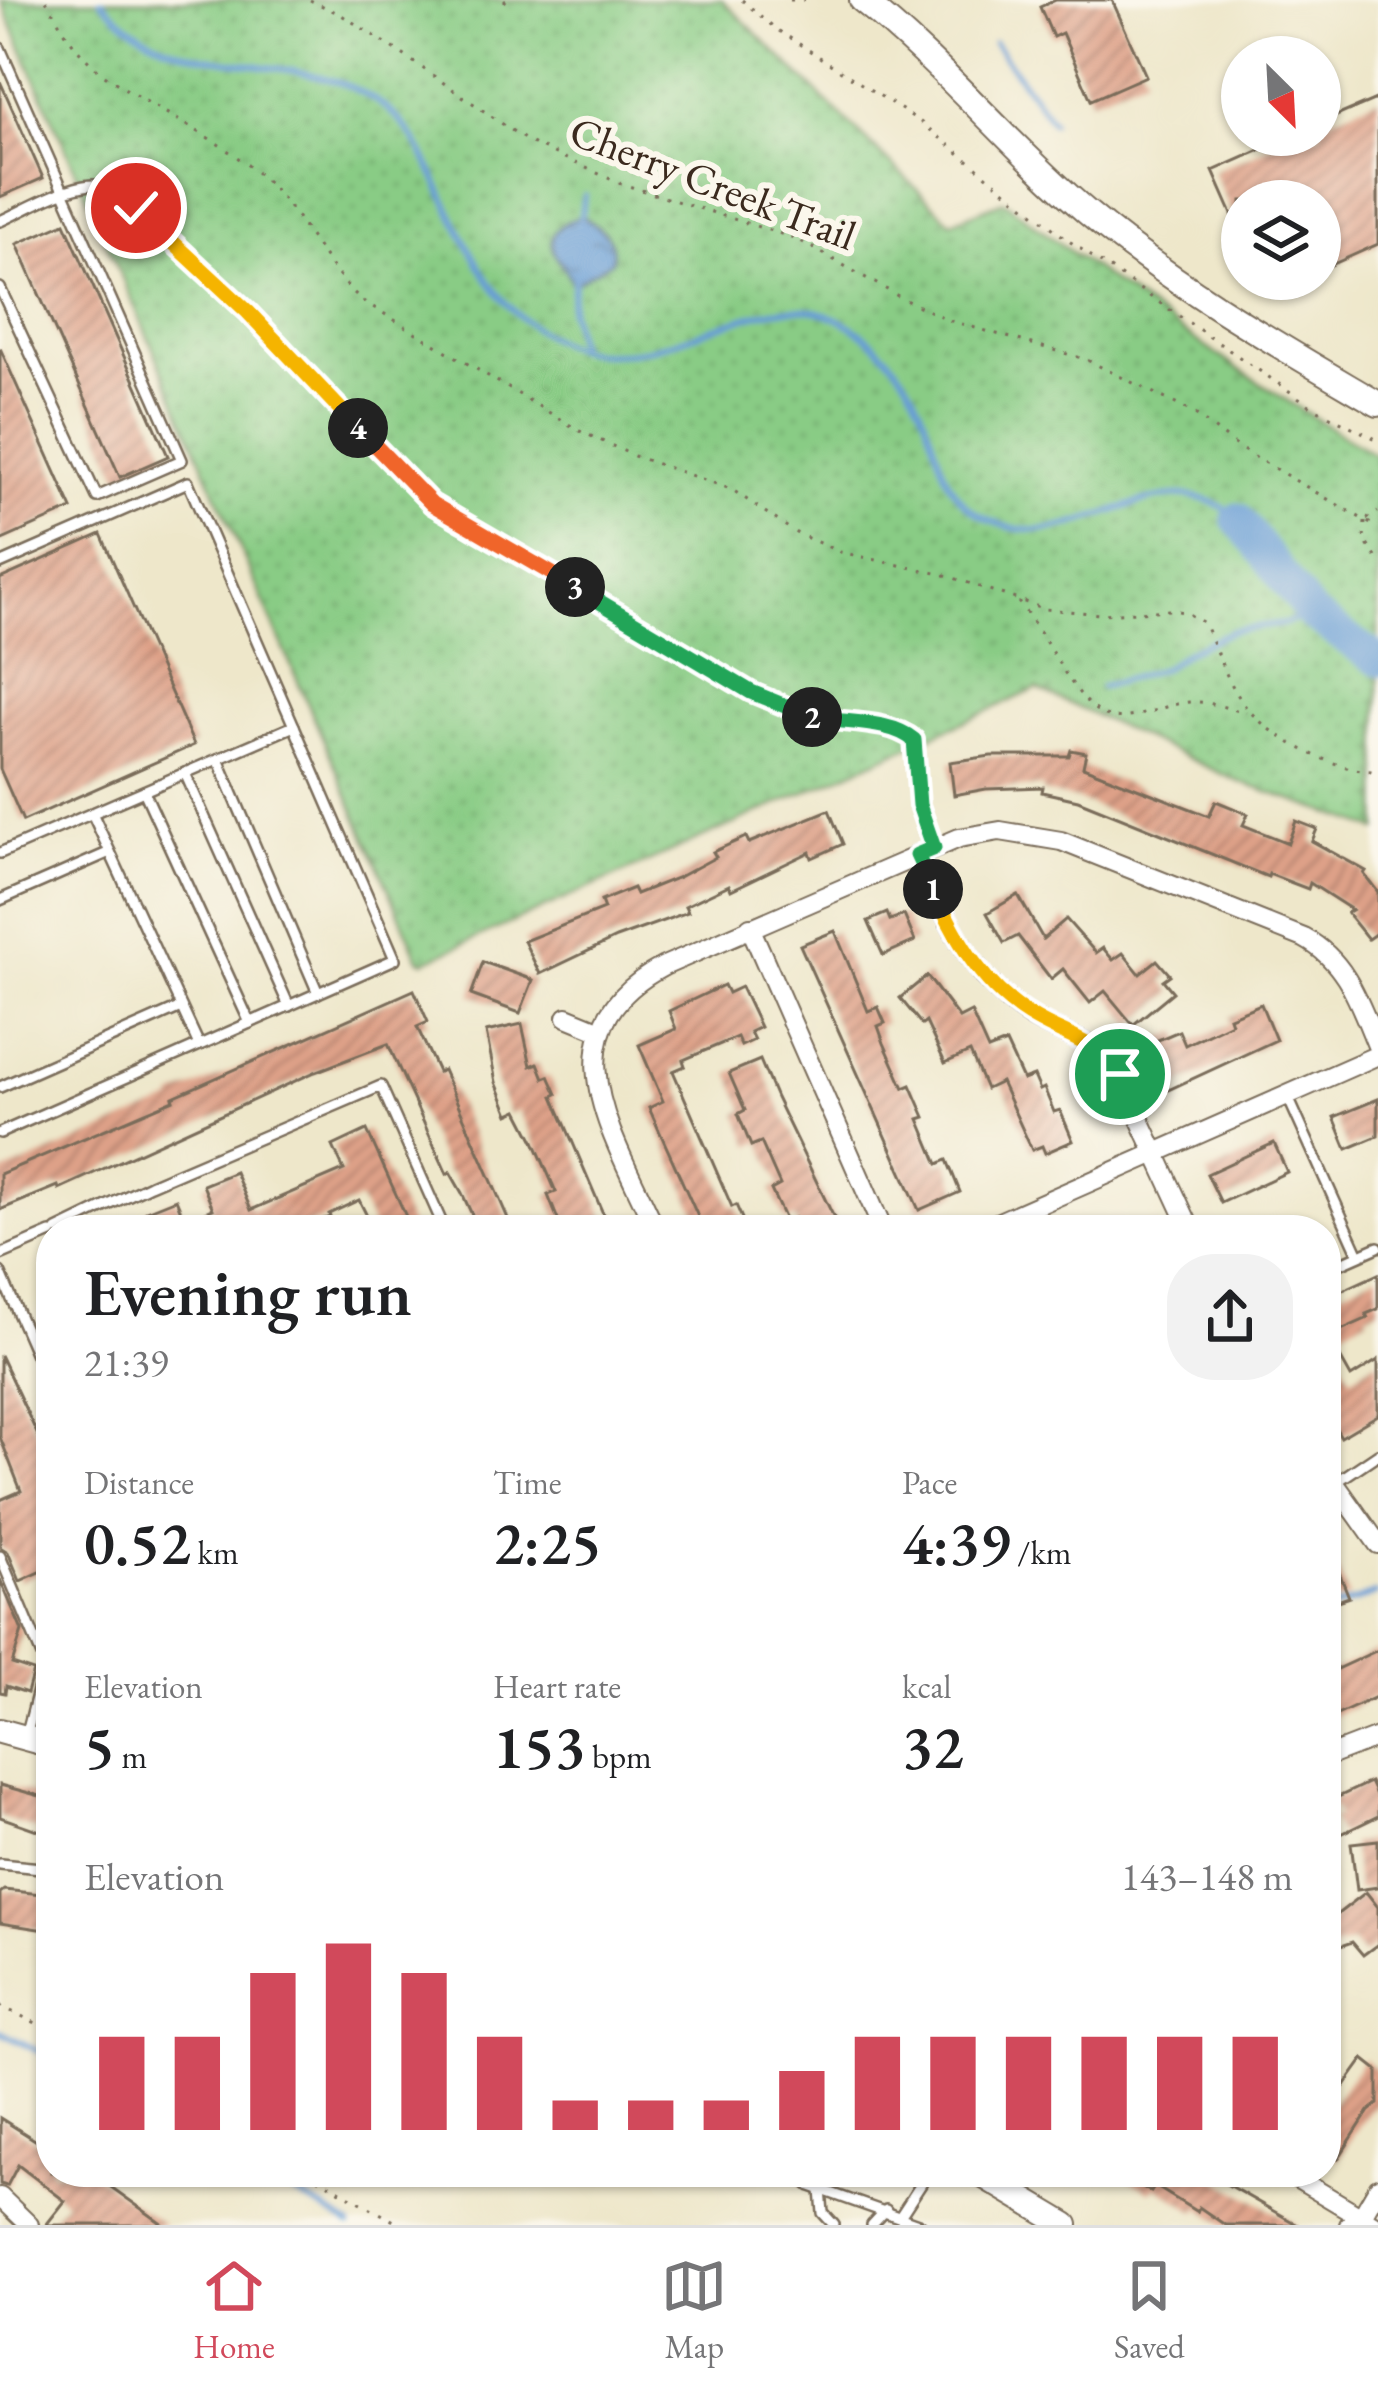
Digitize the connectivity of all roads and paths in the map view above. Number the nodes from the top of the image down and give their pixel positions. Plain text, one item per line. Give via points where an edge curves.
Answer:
1 (46, 0) edge
2 (310, 0) edge
3 (504, 0) edge
4 (742, 0) edge
5 (790, 0) edge
6 (812, 0) edge
7 (862, 0) edge
8 (509, 6) dead end
9 (0, 48) edge
10 (64, 194) junction
11 (0, 221) edge
12 (0, 289) edge
13 (1378, 404) edge
14 (1378, 440) edge
15 (1378, 512) edge
16 (1365, 520) junction
17 (1378, 528) edge
18 (1378, 560) edge
19 (0, 564) edge
20 (1017, 600) junction
21 (1250, 712) junction
22 (294, 726) junction
23 (218, 759) junction
24 (1378, 771) edge
25 (185, 773) junction
26 (144, 790) junction
27 (92, 813) junction
28 (926, 851) junction
29 (110, 852) junction
30 (0, 853) edge
31 (0, 900) edge
32 (750, 928) junction
33 (319, 993) junction
34 (289, 1006) junction
35 (181, 1007) junction
36 (567, 1017) dead end
37 (250, 1023) junction
38 (601, 1030) junction
39 (199, 1045) junction
40 (1378, 1051) edge
41 (0, 1087) edge
42 (1287, 1095) junction
43 (0, 1132) edge
44 (1156, 1152) junction
45 (1024, 1211) junction
46 (88, 1215) edge
47 (439, 1215) edge
48 (650, 1215) edge
49 (876, 1215) edge
50 (1015, 1215) edge
51 (1026, 1215) edge
52 (1184, 1215) edge
53 (1341, 1215) edge
54 (1341, 1216) edge
55 (36, 1239) edge
56 (1378, 1247) edge
57 (0, 1255) edge
58 (1359, 1256) junction
59 (1341, 1264) edge
60 (0, 1272) edge
61 (36, 1355) edge
62 (1378, 1454) edge
63 (1341, 1475) edge
64 (1341, 1497) edge
65 (1378, 1544) edge
66 (0, 1556) edge
67 (36, 1642) edge
68 (36, 1697) edge
69 (0, 1731) edge
70 (1378, 1737) edge
71 (25, 1738) junction
72 (36, 1741) edge
73 (1341, 1751) edge
74 (0, 1864) edge
75 (36, 1868) edge
76 (0, 2006) edge
77 (36, 2023) edge
78 (334, 2187) edge
79 (818, 2187) edge
80 (919, 2187) edge
81 (1002, 2187) edge
82 (1308, 2187) edge
83 (1378, 2188) edge
84 (821, 2189) junction
85 (0, 2197) edge
86 (886, 2210) junction
87 (901, 2215) junction
88 (1361, 2223) edge
89 (29, 2225) edge
90 (401, 2225) edge
91 (835, 2225) edge
92 (872, 2225) edge
93 (921, 2225) edge
94 (1066, 2225) edge

1 - 20 path via 93,65 262,177 343,284 431,345 580,431 730,489 824,546
2 - 16 path, Cherry Creek Trail via 526,141 619,183 796,239 951,321 1085,358 1194,413
3 - 8 path
4 - 14 path via 919,121 1069,242 1314,408
5 - 6 path
7 - 13 street via 1113,234 1228,315
9 - 10 lane
10 - 11 lane
10 - 12 lane via 182,460 97,497
10 - 28 lane via 96,183 120,194 445,513 780,707 907,734 915,743
15 - 16 path
16 - 17 path, Cherry Creek Trail
16 - 18 path via 1364,540
19 - 22 lane via 188,482
20 - 21 path via 1071,613 1185,612 1204,623
20 - 21 path via 1087,702 1108,717 1186,702
21 - 24 path via 1333,764
22 - 23 lane
22 - 33 lane via 395,959
23 - 25 lane
23 - 33 lane
25 - 26 lane
25 - 34 lane
26 - 27 lane
26 - 37 lane
27 - 29 lane
27 - 30 lane
28 - 32 street
28 - 40 street via 1000,831 1061,842 1310,940 1342,969
28 - 44 street via 952,931 979,971 1018,1008 1109,1059
29 - 31 lane
29 - 35 lane
32 - 38 street via 638,981
32 - 49 street
33 - 34 lane
34 - 37 lane
35 - 39 lane
35 - 41 lane
36 - 38 street
37 - 39 lane
38 - 48 street via 596,1090
39 - 43 lane
40 - 42 street
42 - 44 street
42 - 53 lane
44 - 45 street
44 - 52 street
45 - 50 street
45 - 51 lane
46 - 47 lane via 381,1086
54 - 58 lane
55 - 57 lane
56 - 58 lane
58 - 59 lane
60 - 61 lane
62 - 63 lane
64 - 65 street
66 - 67 lane
68 - 71 lane
69 - 71 street
70 - 73 street
71 - 72 street
74 - 75 lane
76 - 77 path
78 - 90 path
79 - 84 lane
80 - 87 lane
81 - 94 street
82 - 88 street
83 - 88 street
84 - 86 lane
84 - 91 lane
85 - 89 street
86 - 87 lane
86 - 92 lane
87 - 93 lane

